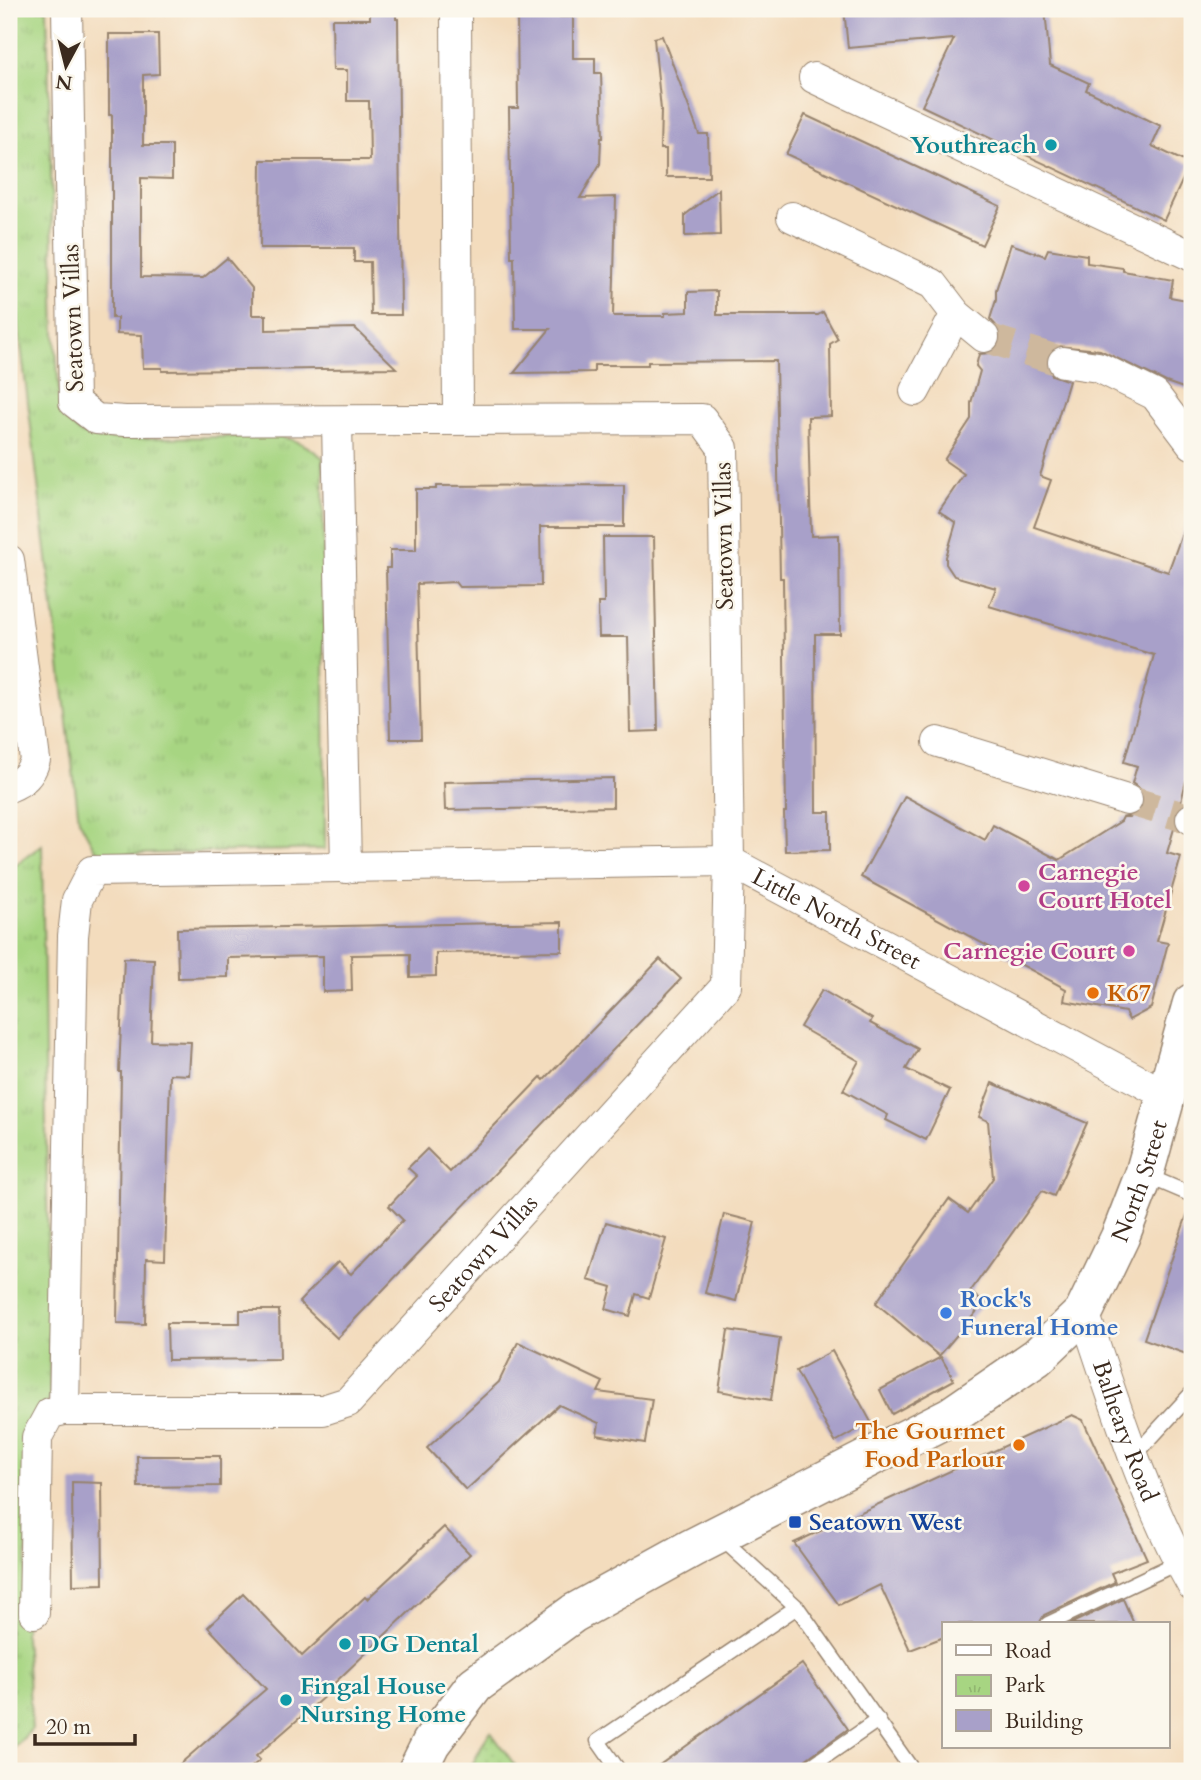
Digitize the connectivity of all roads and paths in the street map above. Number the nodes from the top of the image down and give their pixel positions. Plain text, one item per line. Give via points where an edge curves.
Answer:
1 (67, 9) edge
2 (456, 9) edge
3 (814, 78) dead end
4 (792, 217) dead end
5 (1192, 256) edge
6 (956, 314) junction
7 (984, 337) tunnel mouth
8 (1063, 362) tunnel mouth
9 (915, 391) dead end
10 (458, 419) junction
11 (337, 422) junction
12 (1192, 444) edge
13 (9, 560) edge
14 (938, 742) dead end
15 (9, 786) edge
16 (1127, 800) tunnel mouth
17 (729, 861) junction
18 (346, 868) junction
19 (1192, 1003) edge
20 (1166, 1095) junction
21 (1144, 1175) junction
22 (1192, 1195) edge
23 (1084, 1312) junction
24 (1192, 1393) edge
25 (64, 1410) junction
26 (1134, 1457) junction
27 (719, 1536) junction
28 (1186, 1574) edge
29 (797, 1607) junction
30 (34, 1614) dead end
31 (1054, 1622) edge
32 (878, 1720) junction
33 (416, 1771) edge
34 (619, 1771) edge
35 (804, 1771) edge
36 (913, 1771) edge

1 - 11 street, Seatown Villas via 74,402 96,419 116,421
2 - 10 street
3 - 5 street
4 - 6 street via 933,284
6 - 7 street
6 - 9 street
8 - 12 street via 1098,367 1155,395
10 - 11 street, Seatown Villas
10 - 17 street, Seatown Villas via 702,419 723,448
11 - 18 street
13 - 15 street via 35,760 31,772
14 - 16 street
17 - 18 street
17 - 20 street, Little North Street
17 - 25 street, Seatown Villas via 726,986 348,1402 323,1410
18 - 25 street via 92,871 77,900 73,936
19 - 20 main road, North Street
20 - 21 main road, North Street
21 - 22 lane
21 - 23 main road, North Street
23 - 26 street, Balheary Road
23 - 27 main road via 1037,1357 951,1416
24 - 26 lane
25 - 30 street via 50,1413 37,1437
26 - 28 street, Balheary Road
27 - 29 lane
27 - 33 main road via 574,1614 475,1685
28 - 31 lane
29 - 32 lane
29 - 34 lane via 597,1741
32 - 35 lane
32 - 36 lane

